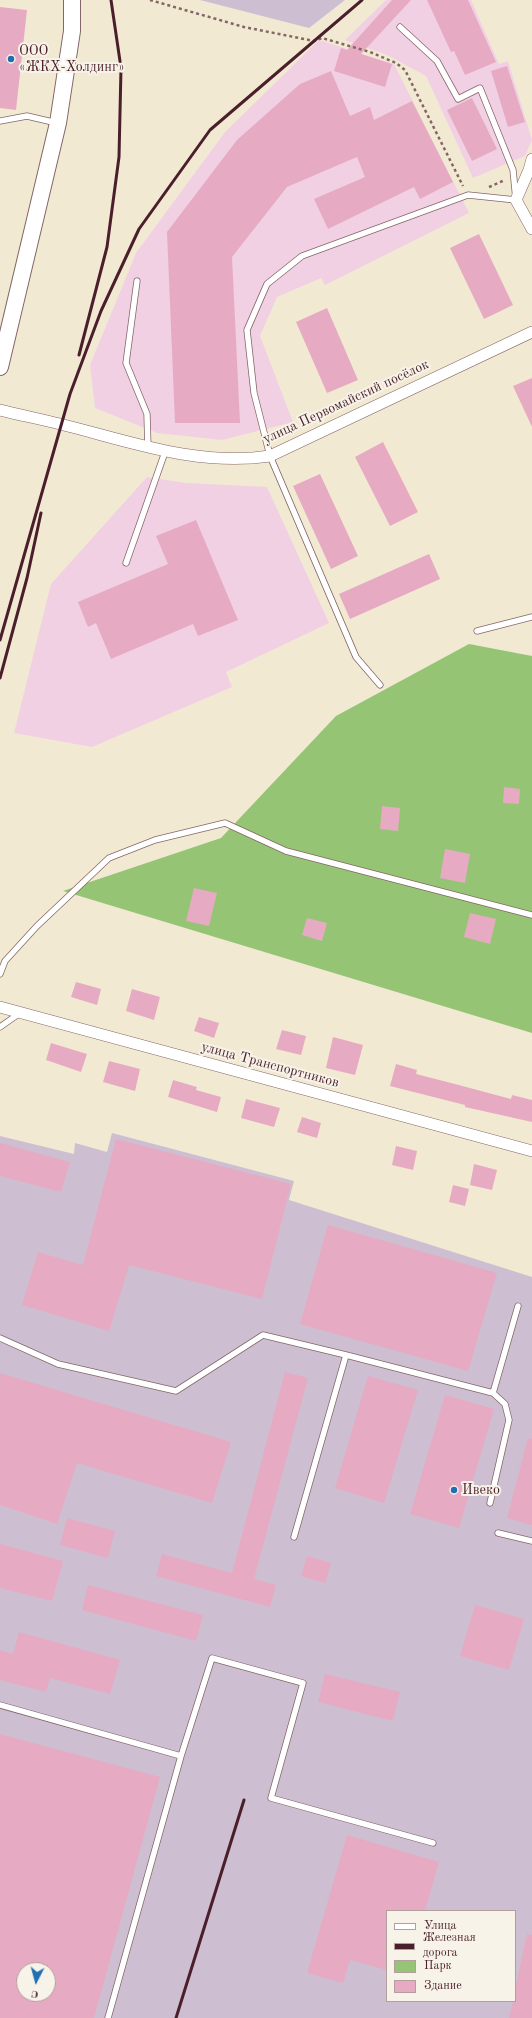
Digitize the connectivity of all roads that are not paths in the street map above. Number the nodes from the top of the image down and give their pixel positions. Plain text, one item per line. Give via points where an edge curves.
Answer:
1 (72, 0) edge
2 (400, 28) dead end
3 (0, 121) edge
4 (58, 123) junction
5 (532, 158) edge
6 (516, 200) junction
7 (532, 229) edge
8 (137, 281) dead end
9 (532, 332) edge
10 (0, 367) edge
11 (0, 410) edge
12 (148, 448) junction
13 (165, 452) junction
14 (270, 456) junction
15 (126, 564) dead end
16 (532, 617) edge
17 (478, 632) dead end
18 (380, 685) dead end
19 (532, 915) edge
20 (0, 974) edge
21 (0, 1007) edge
22 (20, 1013) junction
23 (0, 1027) edge
24 (532, 1151) edge
25 (518, 1306) dead end
26 (0, 1338) edge
27 (346, 1355) junction
28 (493, 1393) junction
29 (490, 1503) dead end
30 (498, 1533) dead end
31 (294, 1537) dead end
32 (532, 1541) edge
33 (0, 1705) edge
34 (181, 1756) junction
35 (433, 1843) dead end
36 (108, 2018) edge

1 - 4 street via 72,31
2 - 6 lane via 437,61 458,99 480,88 513,170
3 - 4 lane via 27,116
4 - 10 street
5 - 6 street
6 - 7 street
6 - 14 lane via 468,195 302,256 267,284 247,330 254,393
8 - 12 lane via 126,363 147,414
9 - 14 street, улица Первомайский посёлок
11 - 12 street, улица Первомайский посёлок
12 - 13 street, улица Первомайский посёлок
13 - 14 street, улица Первомайский посёлок via 218,459
13 - 15 lane
14 - 18 lane via 356,657
16 - 17 lane
19 - 20 lane via 286,852 225,823 155,840 109,858 37,926 5,961
21 - 22 street, улица Транспортников
22 - 23 lane
22 - 24 street, улица Транспортников
25 - 28 lane
26 - 27 lane via 58,1364 176,1391 263,1335
27 - 28 lane
27 - 31 lane
28 - 29 lane via 505,1404 509,1420
30 - 32 lane
33 - 34 lane
34 - 35 lane via 212,1658 303,1683 271,1798
34 - 36 lane

